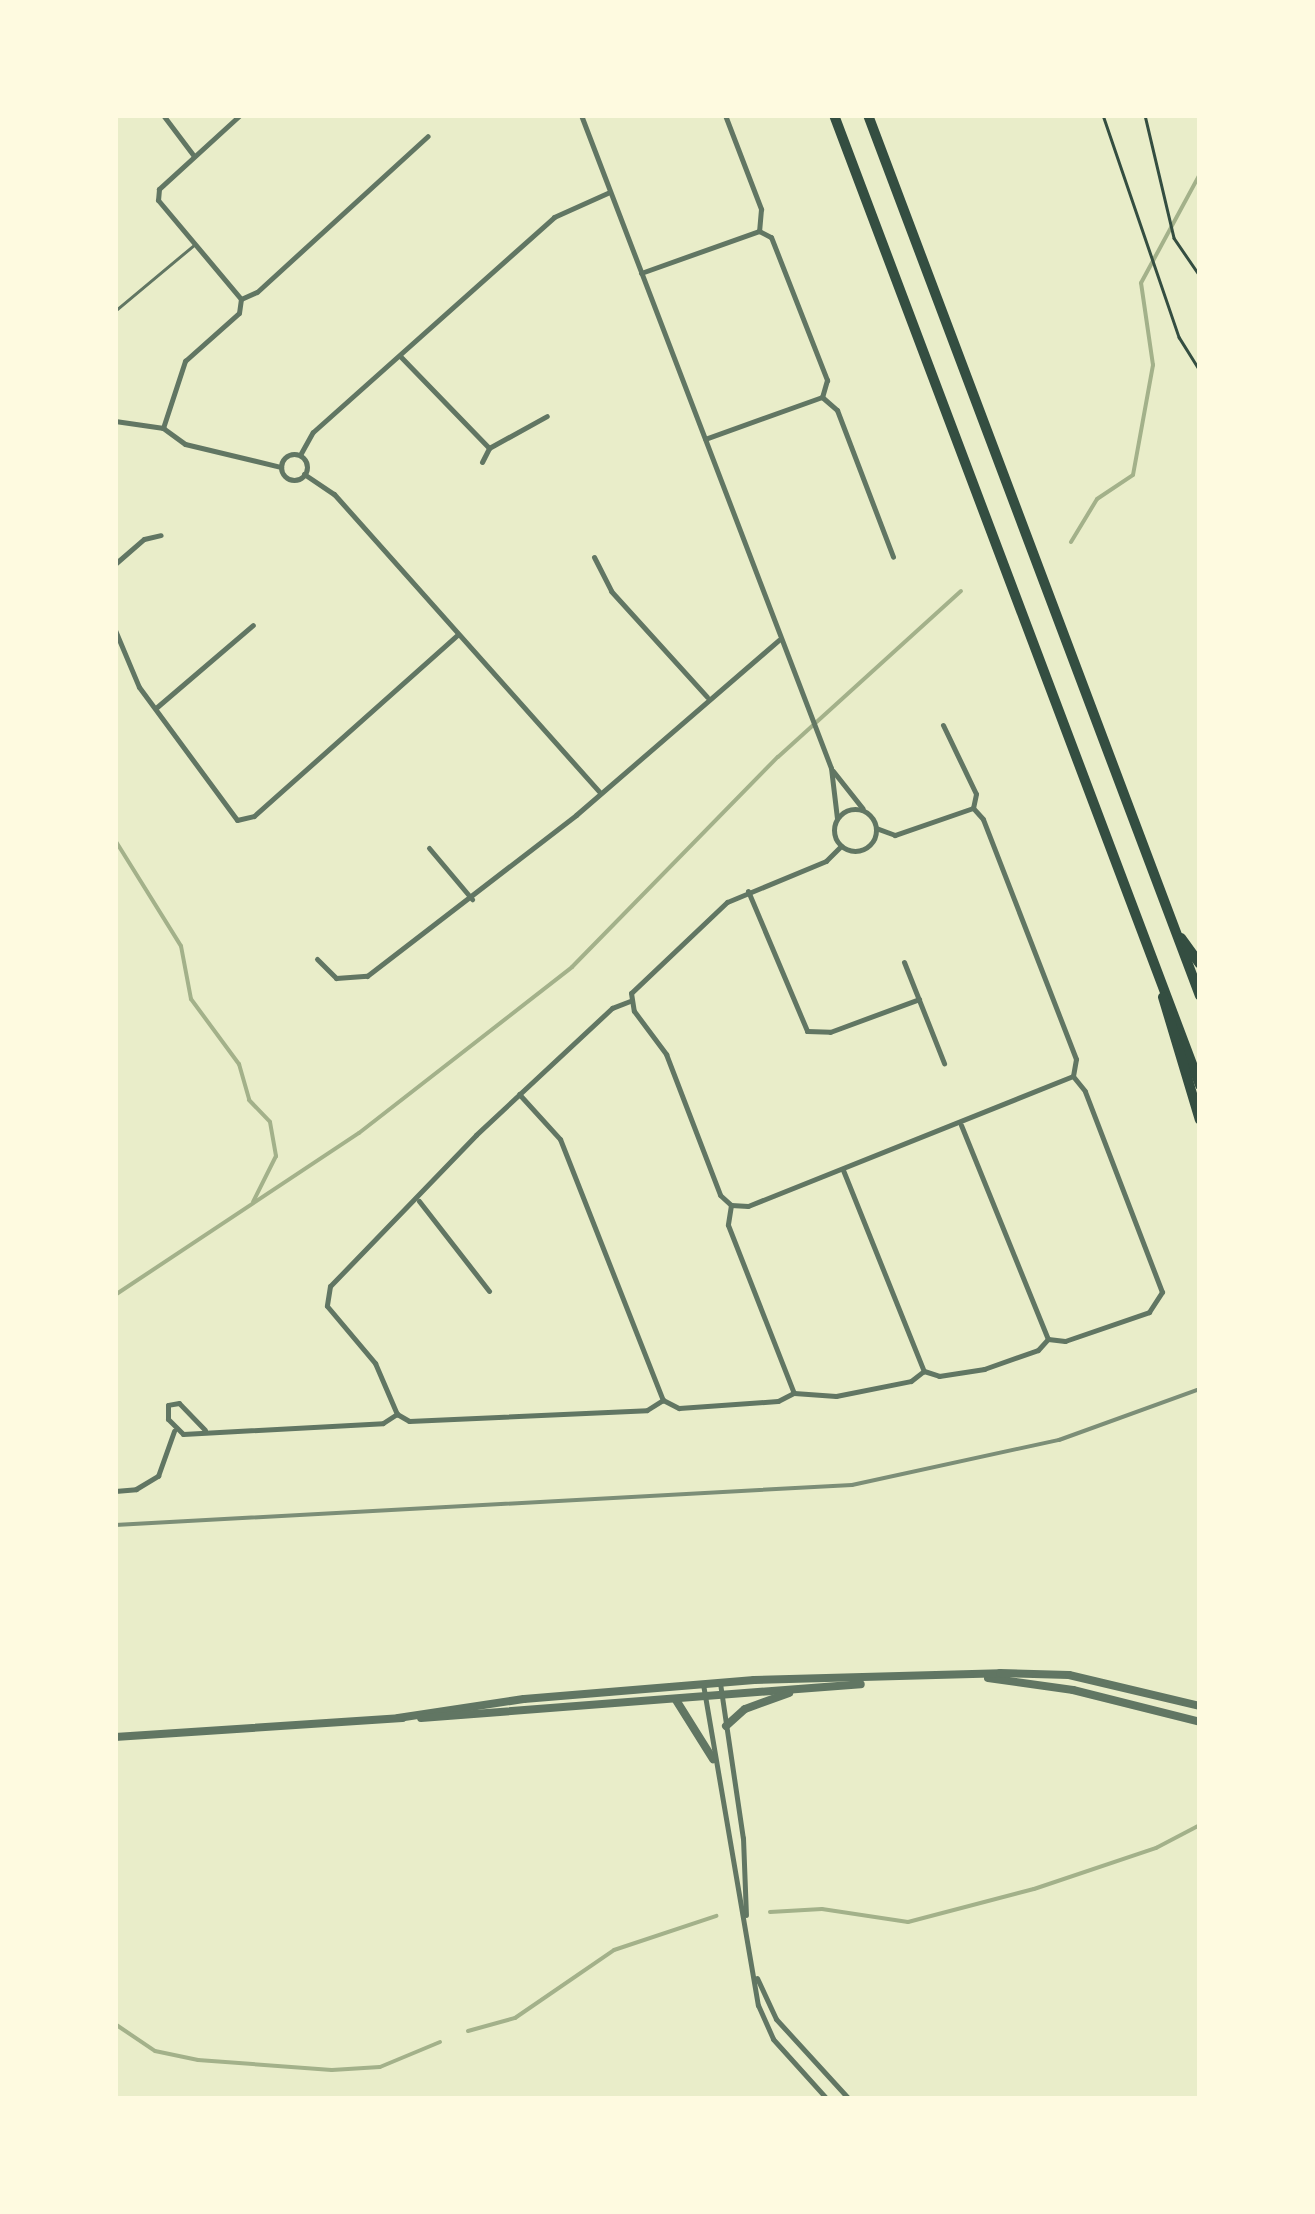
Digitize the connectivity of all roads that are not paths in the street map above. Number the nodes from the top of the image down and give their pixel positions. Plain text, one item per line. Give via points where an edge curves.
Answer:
1 (164, 115) edge
2 (240, 115) edge
3 (581, 115) edge
4 (725, 115) edge
5 (834, 115) edge
6 (868, 115) edge
7 (428, 136) dead end
8 (194, 156) junction
9 (610, 192) junction
10 (760, 230) junction
11 (194, 246) junction
12 (641, 272) junction
13 (241, 298) junction
14 (115, 311) edge
15 (400, 356) junction
16 (822, 397) junction
17 (547, 416) dead end
18 (115, 421) edge
19 (163, 428) junction
20 (706, 439) junction
21 (489, 448) junction
22 (300, 455) junction
23 (482, 462) dead end
24 (281, 466) junction
25 (304, 474) junction
26 (161, 535) dead end
27 (893, 557) dead end
28 (594, 558) dead end
29 (115, 564) edge
30 (254, 626) dead end
31 (115, 630) edge
32 (457, 635) junction
33 (780, 639) junction
34 (708, 697) junction
35 (156, 708) junction
36 (943, 724) dead end
37 (831, 768) junction
38 (599, 792) junction
39 (973, 808) junction
40 (864, 810) junction
41 (838, 818) junction
42 (876, 828) junction
43 (841, 846) junction
44 (429, 848) dead end
45 (748, 891) junction
46 (472, 899) junction
47 (1176, 934) junction
48 (317, 959) dead end
49 (904, 962) dead end
50 (1200, 964) edge
51 (1161, 981) junction
52 (1200, 996) edge
53 (919, 999) junction
54 (630, 1001) junction
55 (944, 1063) dead end
56 (1073, 1076) junction
57 (1200, 1085) edge
58 (518, 1094) junction
59 (1200, 1120) edge
60 (961, 1125) junction
61 (843, 1170) junction
62 (419, 1201) junction
63 (731, 1205) junction
64 (490, 1291) dead end
65 (1048, 1339) junction
66 (924, 1371) junction
67 (794, 1393) junction
68 (662, 1400) junction
69 (397, 1414) junction
70 (174, 1430) junction
71 (205, 1430) junction
72 (115, 1491) edge
73 (964, 1674) junction
74 (875, 1680) junction
75 (720, 1682) junction
76 (703, 1684) junction
77 (798, 1690) junction
78 (722, 1695) junction
79 (704, 1696) junction
80 (674, 1698) junction
81 (1200, 1706) edge
82 (398, 1718) junction
83 (1200, 1722) edge
84 (726, 1726) junction
85 (115, 1737) edge
86 (713, 1758) junction
87 (746, 1928) junction
88 (754, 1970) junction
89 (828, 2099) edge
90 (849, 2099) edge

1 - 8 street
2 - 8 street
3 - 9 street
4 - 10 street via 760,209
5 - 51 highway
6 - 47 highway
7 - 13 street via 257,292
8 - 11 street via 159,188 158,200
9 - 12 street
9 - 15 street via 554,217
10 - 12 street
10 - 16 street via 771,237 826,380
11 - 13 street
11 - 14 lane
12 - 20 street
13 - 19 street via 239,313 185,361
15 - 21 street
15 - 22 street via 314,432
16 - 20 street
16 - 27 street via 838,410
17 - 21 street
18 - 19 street
19 - 24 street via 185,444
20 - 33 street
21 - 23 street
22 - 24 street via 286,456
22 - 25 street
24 - 25 street via 292,480
25 - 32 street via 334,494
26 - 29 street via 144,539
28 - 34 street via 611,591
30 - 35 street
31 - 35 street
32 - 35 street via 254,816 238,820
32 - 38 street
33 - 34 street
33 - 37 street
34 - 38 street
36 - 39 street via 976,794
37 - 40 street
37 - 41 street
38 - 46 street
39 - 42 street via 895,835
39 - 56 street via 983,819 1076,1059
40 - 41 street
40 - 42 street
41 - 43 street via 834,829
42 - 43 street via 864,849
43 - 45 street via 826,861
44 - 46 street
45 - 53 street via 807,1031 830,1032
45 - 54 street via 640,978
46 - 48 street via 356,980 336,978
47 - 50 highway
47 - 52 highway
49 - 53 street
51 - 57 highway
51 - 59 highway via 1164,1016
53 - 55 street
54 - 58 street via 612,1008
54 - 63 street via 666,1054 720,1195
56 - 60 street
56 - 65 street via 1162,1292 1149,1312 1064,1341
58 - 62 street
58 - 68 street via 560,1140
60 - 61 street
60 - 65 street
61 - 63 street via 748,1206
61 - 66 street
62 - 64 street
62 - 69 street via 330,1286 328,1298 333,1318 375,1363
63 - 67 street via 728,1225
65 - 66 street via 1038,1350 984,1368 939,1376
66 - 67 street via 912,1380 836,1396
67 - 68 street via 778,1401 678,1408
68 - 69 street via 627,1411 409,1421
69 - 71 street via 383,1423
70 - 71 street
70 - 71 street via 166,1410 174,1402
70 - 72 street via 158,1476 136,1489
73 - 74 street
73 - 81 street via 1070,1675
73 - 83 street via 1073,1690
74 - 75 street
74 - 77 street
75 - 76 street
75 - 78 street
76 - 79 street
76 - 82 street via 524,1698
77 - 78 street
77 - 84 street via 745,1709
78 - 79 street
78 - 84 street
79 - 80 street
79 - 86 street
80 - 82 street
80 - 86 street via 687,1708
82 - 85 street
84 - 87 street via 743,1838
86 - 87 street
87 - 88 street
88 - 89 street via 764,2022
88 - 90 street via 776,2020

